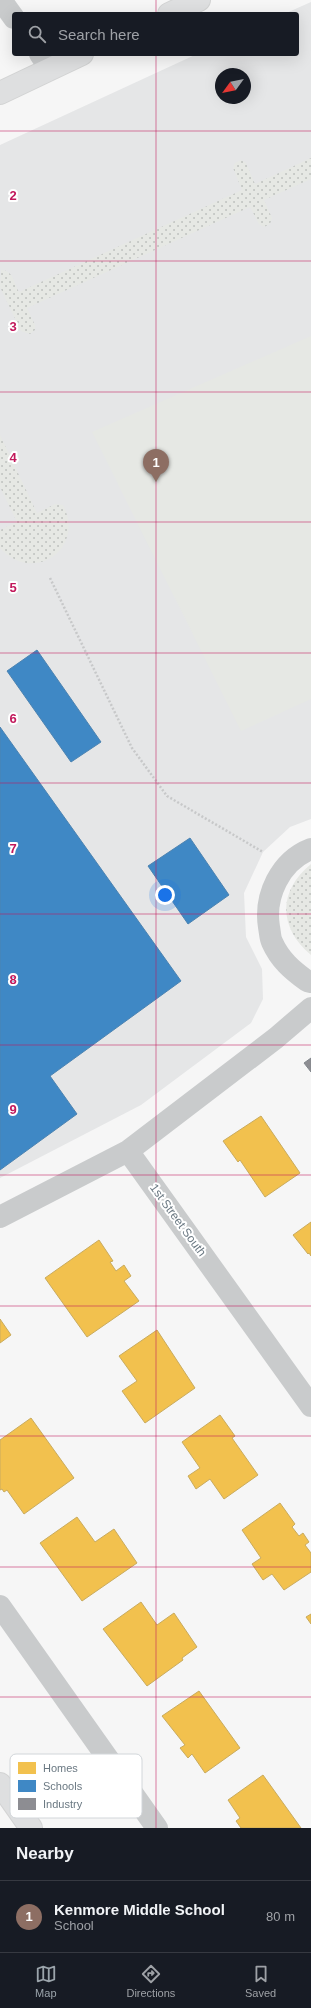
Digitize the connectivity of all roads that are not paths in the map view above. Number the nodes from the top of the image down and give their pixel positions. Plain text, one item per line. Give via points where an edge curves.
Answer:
1 (1, 0) edge
2 (199, 0) edge
3 (172, 12) edge
4 (12, 15) edge
5 (71, 56) edge
6 (45, 61) edge
7 (0, 93) edge
8 (311, 849) edge
9 (311, 982) edge
10 (311, 1008) edge
11 (128, 1151) junction
12 (0, 1217) edge
13 (311, 1406) edge
14 (0, 1606) edge
15 (105, 1754) edge
16 (0, 1784) edge
17 (10, 1798) edge
18 (142, 1807) edge
19 (24, 1818) edge
20 (31, 1828) edge
21 (157, 1828) edge

1 - 4 street
2 - 3 main road
5 - 6 main road
6 - 7 main road
8 - 9 street via 285,867 272,889 267,914 272,941 284,963
10 - 11 street via 276,1038
11 - 12 street
11 - 13 street, 1st Street South
14 - 15 street
16 - 17 main road
18 - 21 street
19 - 20 main road

